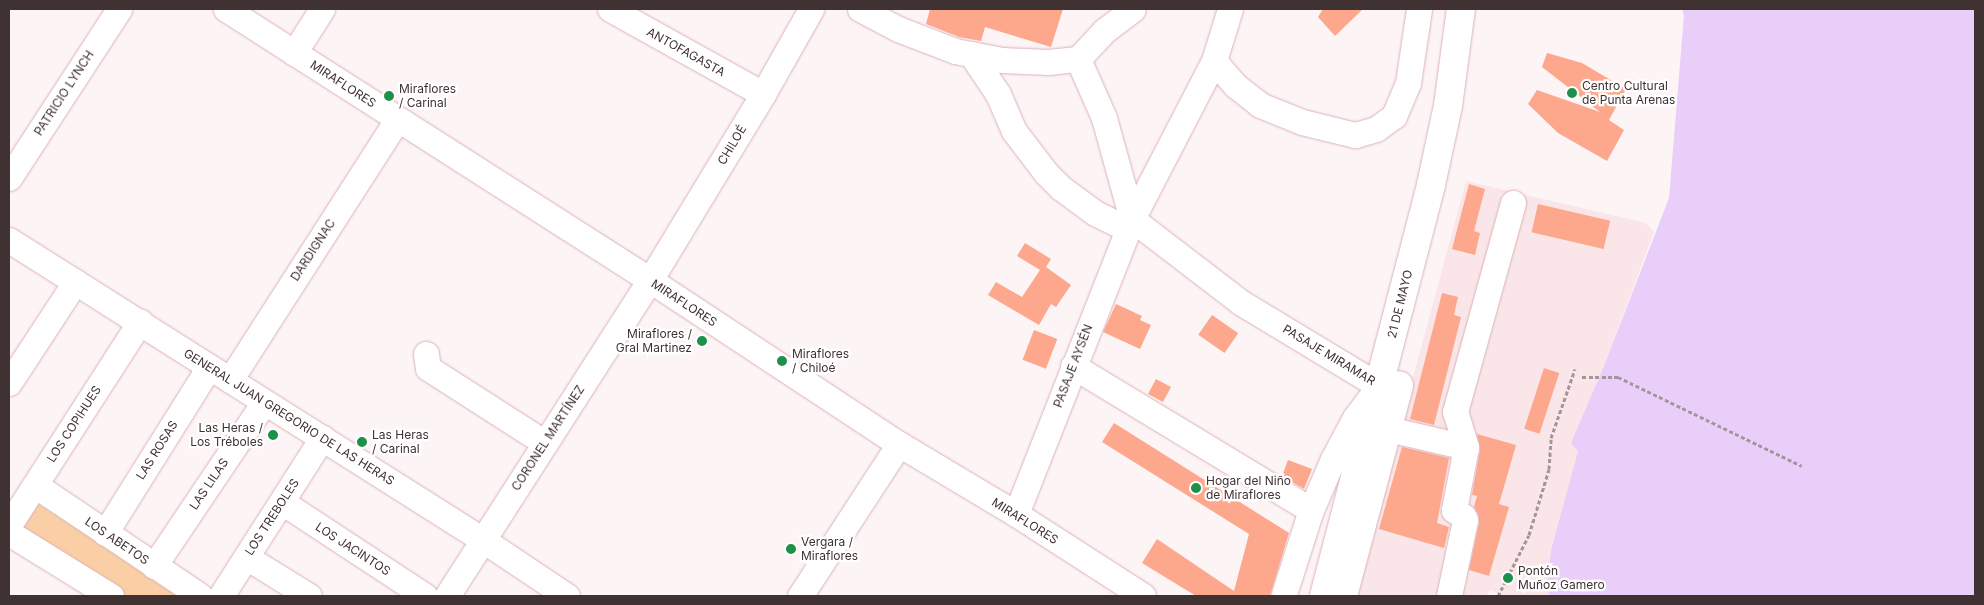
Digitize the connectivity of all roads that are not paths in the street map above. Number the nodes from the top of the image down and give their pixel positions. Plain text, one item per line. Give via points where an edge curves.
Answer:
1 (119, 9) edge
2 (226, 9) edge
3 (322, 9) edge
4 (610, 9) edge
5 (810, 9) edge
6 (860, 9) edge
7 (1133, 9) edge
8 (1230, 9) edge
9 (1419, 9) edge
10 (1461, 9) edge
11 (1479, 9) edge
12 (294, 52) junction
13 (971, 54) junction
14 (1078, 59) junction
15 (1214, 61) junction
16 (762, 94) junction
17 (397, 120) junction
18 (9, 178) edge
19 (1513, 203) dead end
20 (1130, 224) junction
21 (9, 240) edge
22 (650, 280) junction
23 (75, 282) junction
24 (140, 322) junction
25 (426, 354) dead end
26 (209, 366) junction
27 (1073, 366) junction
28 (230, 380) junction
29 (9, 383) edge
30 (1379, 386) junction
31 (264, 402) junction
32 (1388, 429) junction
33 (322, 438) junction
34 (545, 443) junction
35 (899, 444) junction
36 (1466, 447) junction
37 (35, 485) junction
38 (282, 502) junction
39 (1311, 510) junction
40 (1016, 514) junction
41 (9, 525) edge
42 (9, 533) edge
43 (105, 533) junction
44 (483, 540) junction
45 (246, 557) junction
46 (154, 566) junction
47 (1284, 594) dead end
48 (111, 596) edge
49 (200, 596) edge
50 (221, 596) edge
51 (309, 596) edge
52 (424, 596) edge
53 (447, 596) edge
54 (567, 596) edge
55 (800, 596) edge
56 (1143, 596) edge
57 (1324, 596) edge
58 (1343, 596) edge
59 (1449, 596) edge

1 - 18 street, PATRICIO LYNCH
2 - 12 street, MIRAFLORES
3 - 12 street
4 - 16 street, ANTOFAGASTA
5 - 16 street, CHILOÉ
6 - 13 street via 898,29
7 - 14 street via 1104,31
8 - 15 street, PASAJE AYSÉN
9 - 15 street via 1408,83 1394,116 1376,130 1355,135 1302,122 1268,108 1236,86
10 - 30 main road, 21 DE MAYO via 1441,144
11 - 32 main road, 21 DE MAYO via 1457,151
12 - 17 street, MIRAFLORES
13 - 14 street via 1002,60 1048,62
13 - 20 street, PASAJE MIRAMAR via 998,94 1014,131 1046,173 1095,213
14 - 20 street via 1104,118
15 - 20 street, PASAJE AYSÉN
16 - 22 street, CHILOÉ
17 - 22 street, MIRAFLORES
17 - 28 street, DARDIGNAC
19 - 36 street via 1455,412
20 - 27 street, PASAJE AYSÉN
20 - 30 street, PASAJE MIRAMAR via 1240,302
21 - 23 street, GENERAL JUAN GREGORIO DE LAS HERAS
22 - 34 street, CORONEL MARTÍNEZ
22 - 35 street, MIRAFLORES
23 - 24 street, GENERAL JUAN GREGORIO DE LAS HERAS
23 - 29 street
24 - 26 street, GENERAL JUAN GREGORIO DE LAS HERAS
24 - 37 street, LOS COPIHUES
25 - 34 street via 428,368
26 - 28 street, GENERAL JUAN GREGORIO DE LAS HERAS
26 - 43 street, LAS ROSAS
27 - 39 street
27 - 40 street, PASAJE AYSÉN
28 - 31 street, GENERAL JUAN GREGORIO DE LAS HERAS
30 - 39 street, PASAJE MIRAMAR via 1355,418
30 - 57 main road, 21 DE MAYO
31 - 33 street, GENERAL JUAN GREGORIO DE LAS HERAS
31 - 46 street, LAS LILAS
32 - 36 street
32 - 58 main road, 21 DE MAYO
33 - 38 street, LOS TREBOLES
33 - 44 street, GENERAL JUAN GREGORIO DE LAS HERAS
34 - 44 street, CORONEL MARTÍNEZ
35 - 40 street, MIRAFLORES
35 - 55 street
36 - 59 street via 1454,510 1465,520
37 - 41 street, LOS COPIHUES
37 - 43 street, LOS ABETOS
38 - 45 street, LOS TREBOLES
38 - 52 street, LOS JACINTOS
39 - 47 street, PASAJE MIRAMAR
40 - 56 street, MIRAFLORES
42 - 48 street
43 - 46 street, LOS ABETOS
44 - 53 street, CORONEL MARTÍNEZ
44 - 54 street, GENERAL JUAN GREGORIO DE LAS HERAS
45 - 50 street, LOS TREBOLES
45 - 51 street
46 - 49 street, LOS ABETOS

